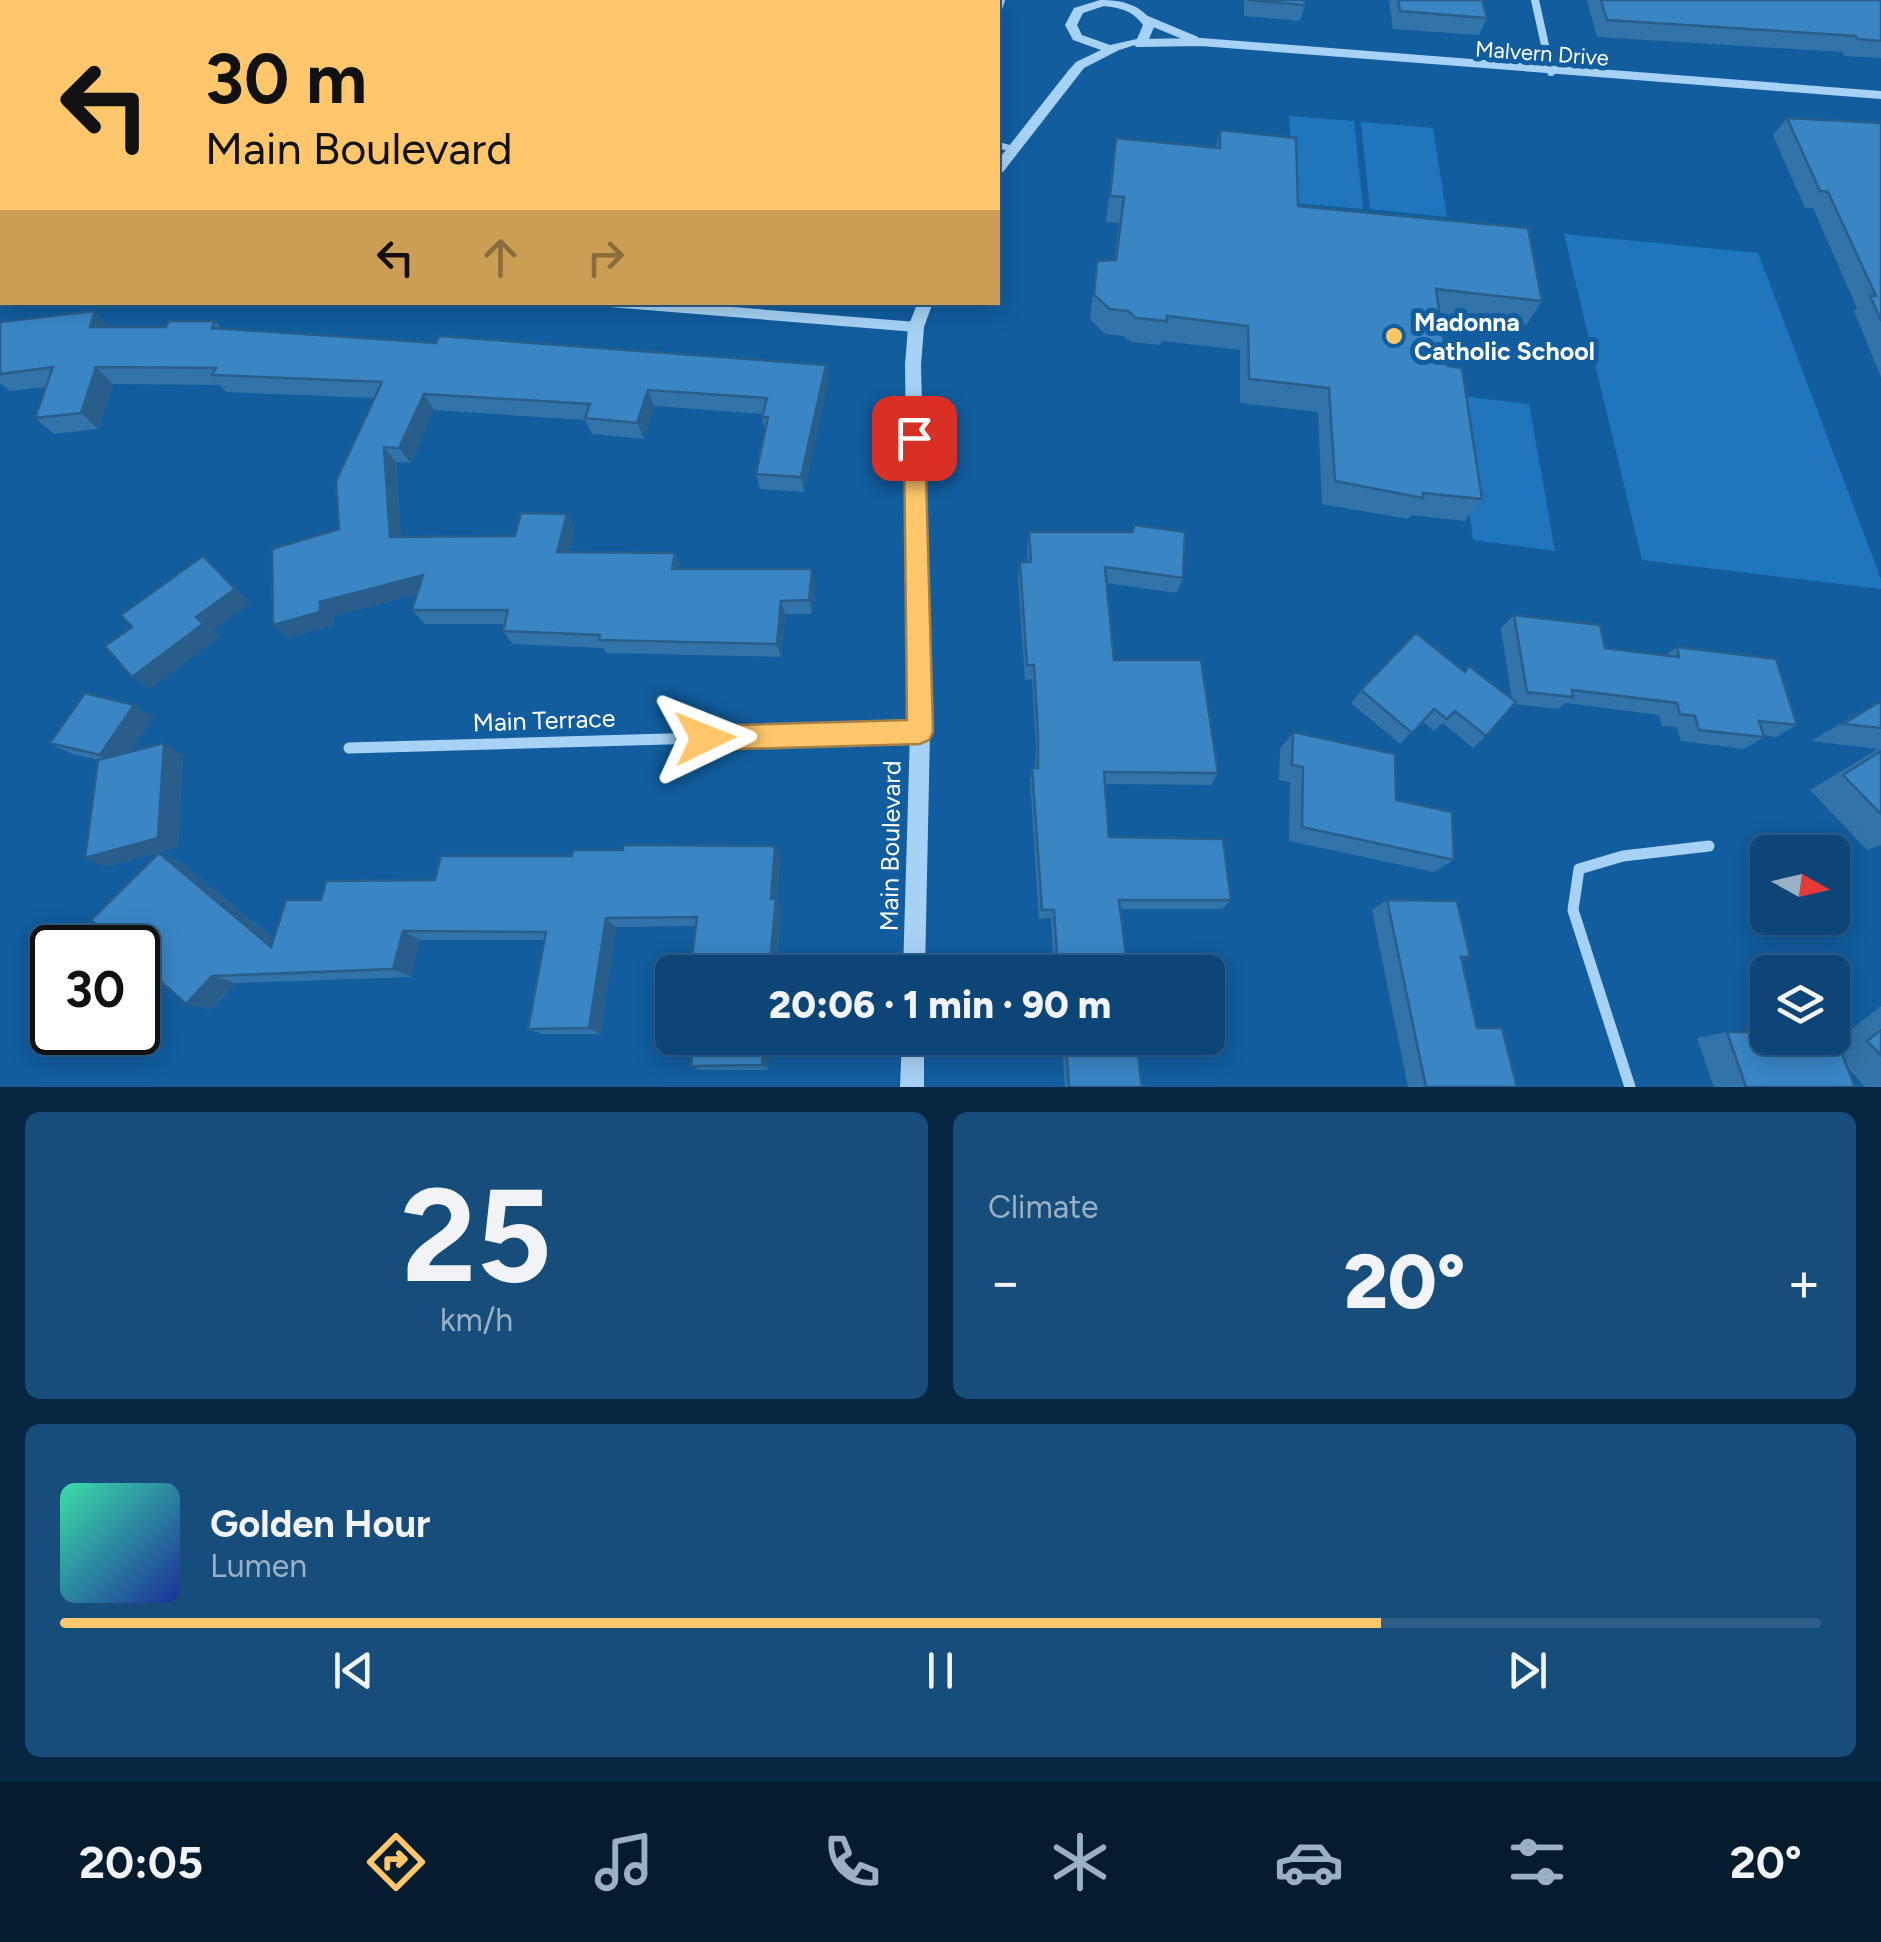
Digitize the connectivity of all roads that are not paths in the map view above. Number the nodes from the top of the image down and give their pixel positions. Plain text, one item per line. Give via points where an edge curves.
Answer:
1 (1535, 0) edge
2 (1108, 1) edge
3 (1144, 11) edge
4 (1078, 38) junction
5 (1201, 42) junction
6 (1138, 43) junction
7 (1115, 49) junction
8 (1080, 65) junction
9 (1551, 72) junction
10 (1881, 95) edge
11 (1000, 146) edge
12 (1013, 149) junction
13 (1000, 166) edge
14 (647, 305) edge
15 (925, 305) edge
16 (916, 327) junction
17 (920, 732) junction
18 (350, 748) dead end
19 (1709, 846) dead end
20 (914, 955) edge
21 (913, 1055) edge
22 (912, 1087) edge
23 (1630, 1087) edge

1 - 9 street
2 - 3 street
2 - 4 street via 1072,17
3 - 5 street, Malvern Drive
3 - 6 street via 1149,32
4 - 7 street
4 - 8 street
5 - 6 street, Malvern Drive
5 - 9 street, Malvern Drive
6 - 7 street
7 - 8 street
8 - 12 street
9 - 10 street, Malvern Drive
11 - 12 lane
12 - 13 street
14 - 16 street
15 - 16 street, Main Boulevard
16 - 17 street, Main Boulevard
17 - 18 street, Main Terrace
17 - 20 street, Main Boulevard
19 - 23 street via 1622,856 1579,869 1573,910
21 - 22 street

